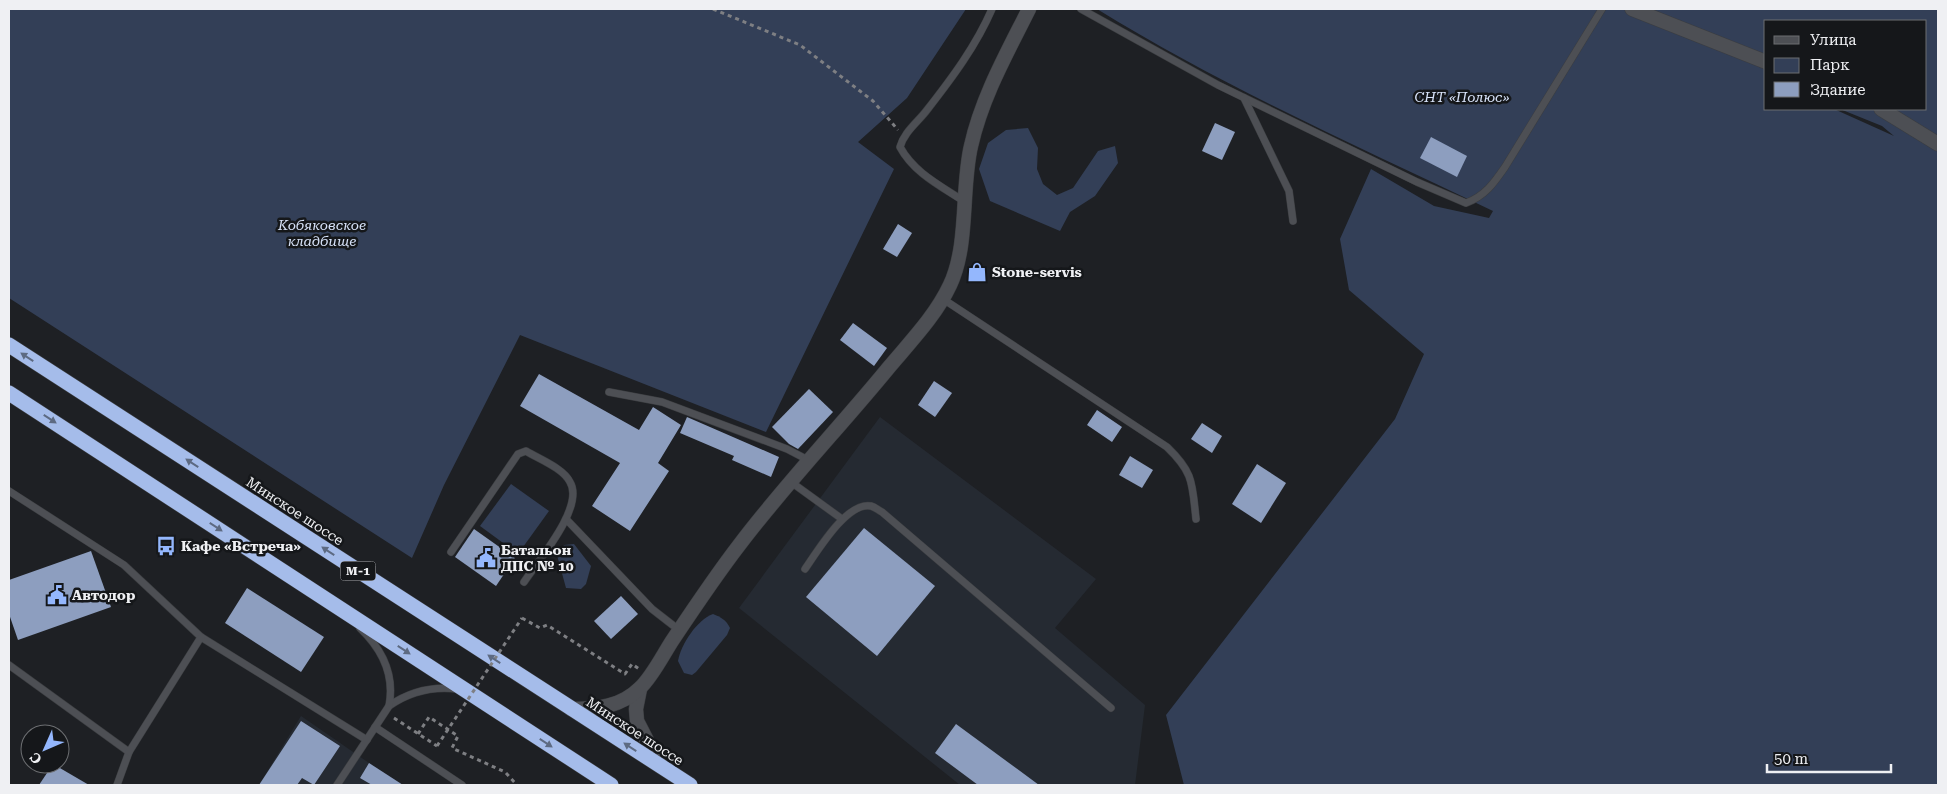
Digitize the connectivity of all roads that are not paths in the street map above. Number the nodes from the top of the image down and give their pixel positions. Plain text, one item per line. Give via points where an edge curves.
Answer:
1 (992, 9) edge
2 (1029, 9) edge
3 (1081, 9) edge
4 (1602, 9) edge
5 (1632, 9) edge
6 (1764, 61) edge
7 (1244, 97) junction
8 (1883, 110) edge
9 (1938, 144) edge
10 (966, 202) junction
11 (1293, 221) dead end
12 (943, 299) junction
13 (9, 345) edge
14 (609, 392) dead end
15 (9, 393) edge
16 (810, 461) junction
17 (791, 482) junction
18 (9, 492) edge
19 (566, 519) junction
20 (842, 519) junction
21 (1196, 519) dead end
22 (451, 552) dead end
23 (805, 569) dead end
24 (524, 582) dead end
25 (333, 604) junction
26 (679, 630) junction
27 (201, 637) junction
28 (9, 665) edge
29 (640, 689) junction
30 (466, 691) junction
31 (1111, 708) dead end
32 (387, 709) junction
33 (571, 709) junction
34 (375, 728) junction
35 (367, 740) junction
36 (129, 752) junction
37 (666, 770) junction
38 (117, 785) edge
39 (337, 785) edge
40 (462, 785) edge
41 (611, 785) edge
42 (690, 785) edge
43 (696, 785) edge

1 - 10 lane via 966,57 927,111 903,136 900,147 906,159 920,172
2 - 10 street via 981,111 970,147
3 - 7 lane
4 - 7 lane via 1505,167 1490,188 1466,203
5 - 6 street
7 - 11 lane via 1289,192
8 - 9 street
10 - 12 street via 952,281
12 - 16 street
12 - 21 lane via 1168,447 1188,469
33 -> 13 highway, Минское шоссе / М-1
14 - 16 lane via 662,402 787,449
15 -> 25 highway
16 - 17 street
17 - 20 lane
17 - 26 street via 742,542
18 - 27 lane via 124,565
19 - 22 lane via 573,504 570,480 522,451
19 - 24 lane
19 - 26 lane via 652,609
20 - 23 lane
20 - 31 lane via 857,508 870,506 882,512
25 -> 30 highway
25 - 32 lane via 362,630 384,658 392,686
26 - 29 street
27 - 35 lane
27 - 36 lane
28 - 36 lane
29 - 33 street via 613,705
29 - 37 street via 637,721
30 - 32 lane via 444,688 421,691 407,695
30 -> 41 highway
32 - 34 lane
37 -> 33 highway, Минское шоссе / М-1
34 - 35 lane
34 - 40 lane
35 - 39 lane
36 - 38 lane
37 - 42 highway, Минское шоссе / М-1
37 - 43 highway

